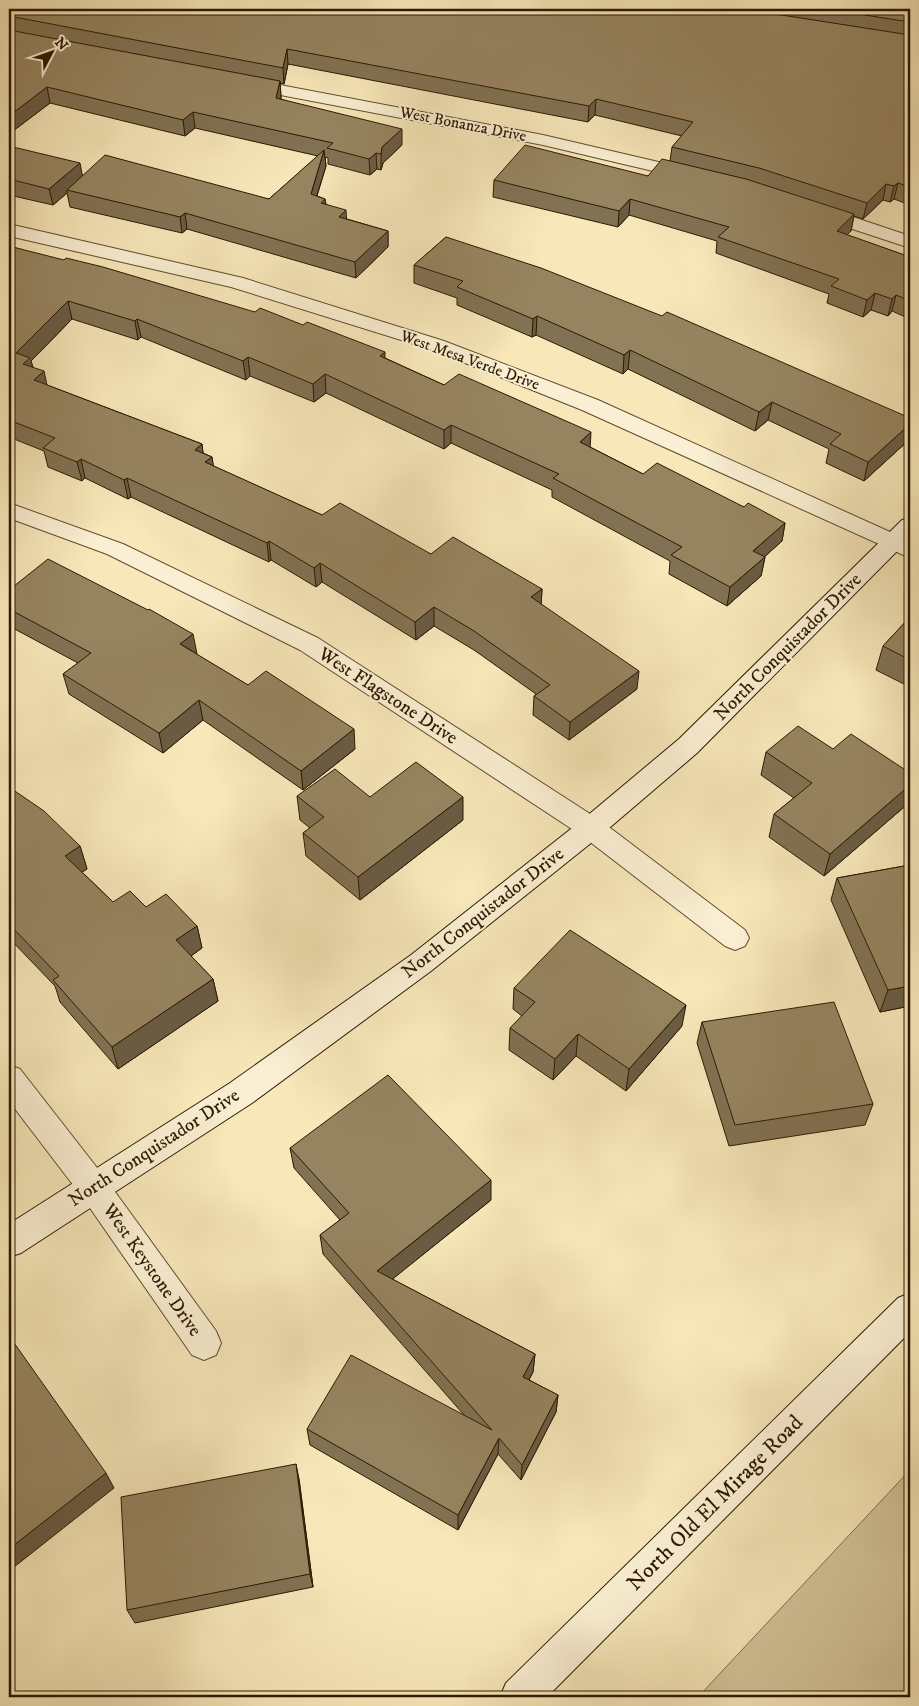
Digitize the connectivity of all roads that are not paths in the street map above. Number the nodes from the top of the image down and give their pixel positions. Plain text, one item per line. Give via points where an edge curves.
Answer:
1 (691, 9) edge
2 (758, 20) edge
3 (228, 80) edge
4 (704, 178) edge
5 (803, 207) edge
6 (9, 230) edge
7 (910, 242) edge
8 (9, 510) edge
9 (905, 538) edge
10 (590, 828) junction
11 (735, 938) dead end
12 (9, 1078) edge
13 (94, 1188) junction
14 (9, 1242) edge
15 (910, 1309) edge
16 (204, 1343) dead end
17 (520, 1697) edge

1 - 2 street
3 - 4 street, West Bonanza Drive via 543,140
5 - 7 street
6 - 9 street, West Mesa Verde Drive via 236,282 437,345 590,405
8 - 10 street, West Flagstone Drive via 115,549 309,644
9 - 10 street, North Conquistador Drive via 688,746
10 - 11 street, West Flagstone Drive
10 - 13 street, North Conquistador Drive via 413,969 241,1093
12 - 13 street, West Keystone Drive
13 - 14 street, North Conquistador Drive
13 - 16 street, West Keystone Drive
15 - 17 street, North Old El Mirage Road

